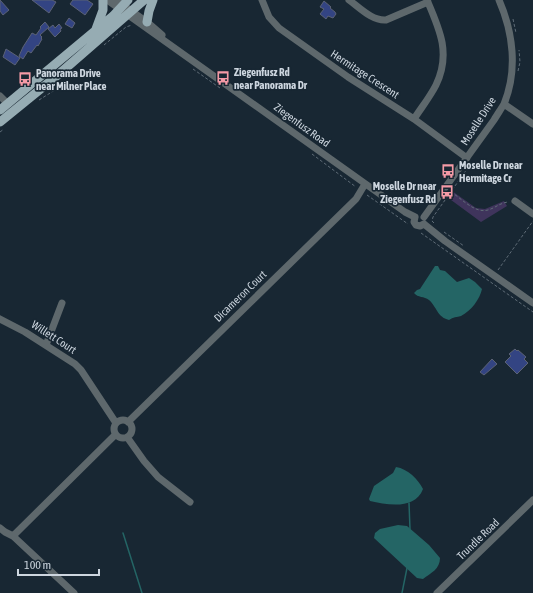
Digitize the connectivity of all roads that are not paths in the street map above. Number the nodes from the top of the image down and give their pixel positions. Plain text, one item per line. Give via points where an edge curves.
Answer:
1 (103, 0) edge
2 (107, 0) edge
3 (144, 0) edge
4 (153, 0) edge
5 (262, 0) edge
6 (348, 0) edge
7 (499, 0) edge
8 (427, 1) edge
9 (122, 4) edge
10 (129, 13) junction
11 (146, 22) junction
12 (96, 30) junction
13 (176, 49) junction
14 (0, 96) edge
15 (8, 104) junction
16 (504, 104) junction
17 (0, 110) edge
18 (414, 119) junction
19 (533, 124) edge
20 (3, 125) edge
21 (470, 159) junction
22 (365, 184) junction
23 (515, 201) road end
24 (533, 214) edge
25 (424, 220) junction
26 (62, 303) dead end
27 (533, 303) edge
28 (0, 319) edge
29 (46, 345) junction
30 (128, 422) junction
31 (116, 423) junction
32 (116, 435) junction
33 (127, 437) junction
34 (533, 500) edge
35 (190, 502) dead end
36 (0, 528) edge
37 (13, 536) junction
38 (74, 593) edge
39 (437, 593) edge

1 - 12 main road via 103,10
2 - 9 street, Ziegenfusz Road
3 - 10 main road
4 - 11 main road
5 - 18 street, Hermitage Crescent via 269,17 279,28 348,77
6 - 8 street via 380,20 386,20
7 - 16 street, Moselle Drive via 510,31 512,50 512,69
8 - 18 street via 440,30 444,57 435,87
9 - 10 street, Ziegenfusz Road
9 - 12 main road
10 - 11 street, Ziegenfusz Road
10 - 13 street, Ziegenfusz Road
10 - 20 main road
11 - 13 street, Ziegenfusz Road
12 - 15 main road
13 - 22 street, Ziegenfusz Road
14 - 15 street
15 - 17 main road
16 - 19 street
16 - 21 street, Moselle Drive
18 - 21 street, Hermitage Crescent
21 - 25 street, Moselle Drive
22 - 25 street, Ziegenfusz Road via 405,212 415,217 418,215
22 - 30 street, Dicameron Court via 356,199
23 - 24 street
25 - 27 street via 445,241
26 - 29 street
28 - 29 street, Willett Court
29 - 31 street, Willett Court via 68,358 81,370
30 - 31 street via 122,420
30 - 33 street via 132,430
31 - 32 street
32 - 33 street
32 - 37 street
33 - 35 street via 158,477
34 - 39 street, Trundle Road
36 - 37 street
37 - 38 street

